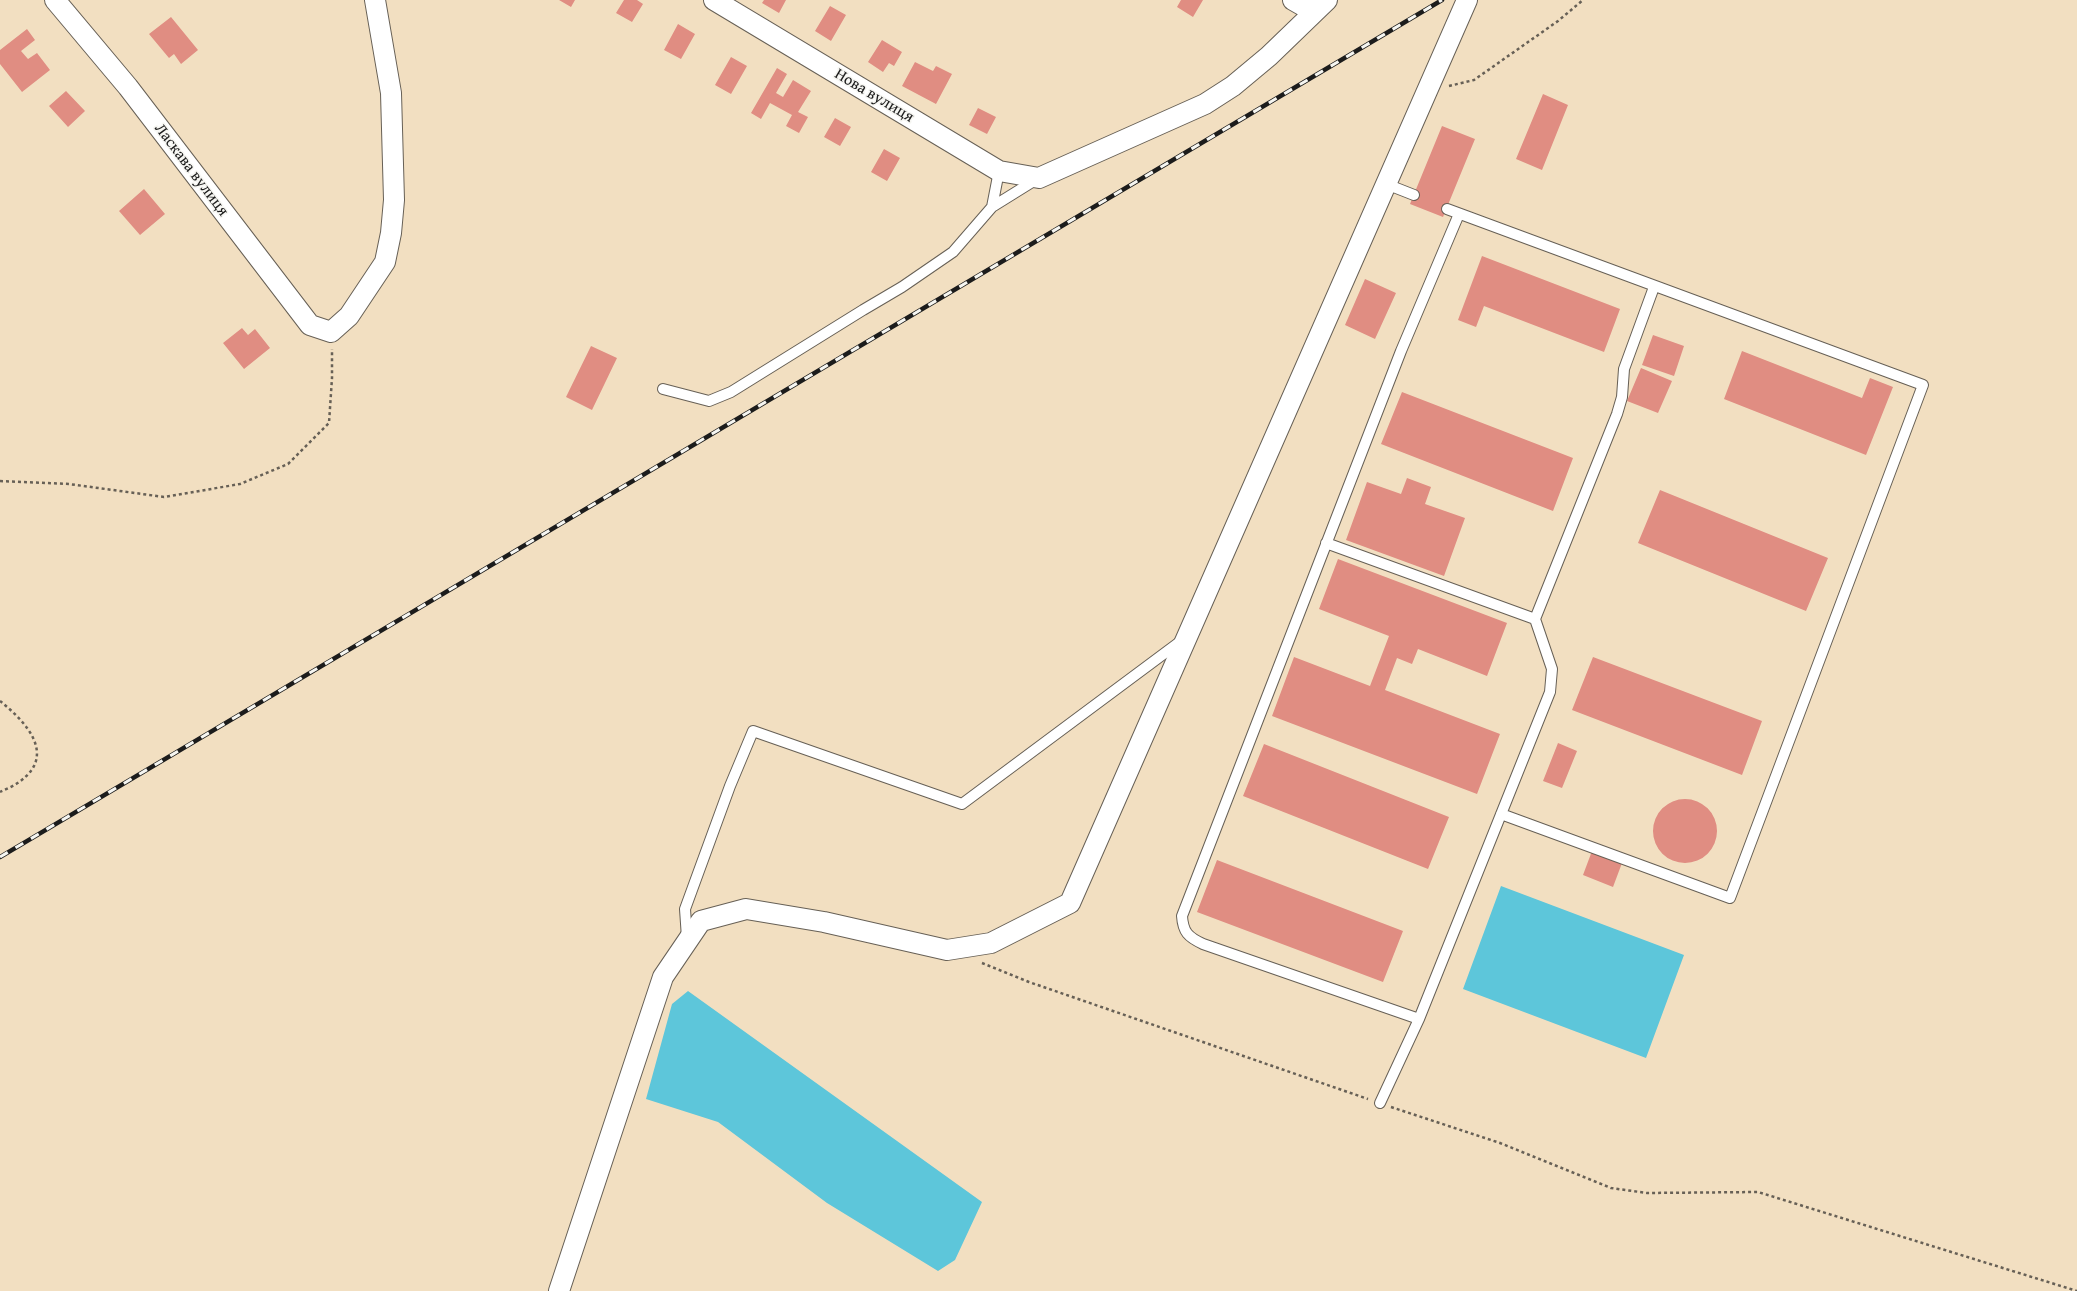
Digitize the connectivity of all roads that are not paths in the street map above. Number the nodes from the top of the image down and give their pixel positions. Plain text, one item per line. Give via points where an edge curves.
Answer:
1 (55, 0) edge
2 (376, 0) edge
3 (714, 0) edge
4 (1293, 0) edge
5 (1467, 0) edge
6 (1320, 6) edge
7 (999, 171) junction
8 (1039, 178) junction
9 (1386, 184) junction
10 (1414, 195) dead end
11 (992, 207) junction
12 (1446, 209) dead end
13 (1459, 214) junction
14 (1654, 287) junction
15 (663, 389) dead end
16 (1326, 543) junction
17 (1535, 619) junction
18 (1188, 636) junction
19 (1501, 814) junction
20 (687, 941) junction
21 (1419, 1019) junction
22 (1380, 1103) road end
23 (559, 1291) edge

1 - 2 street, Ласкава вулиця via 128,87 310,325 331,332 349,316 386,262 391,233 394,200 392,93
3 - 7 street, Нова вулиця
4 - 6 street
5 - 9 street
6 - 8 street via 1269,56 1233,86 1205,104
7 - 8 street, Нова вулиця
7 - 11 lane
8 - 11 lane
9 - 10 lane
9 - 18 street
11 - 15 lane via 953,252 902,287 731,392 709,400
12 - 13 lane
13 - 14 lane
13 - 16 lane via 1401,351
14 - 17 lane via 1624,369 1622,397 1617,414
14 - 19 lane via 1922,385 1730,898
16 - 17 lane
16 - 21 lane via 1182,916 1183,928 1189,937 1203,944
17 - 19 lane via 1552,670 1550,692
18 - 20 street via 1070,903 991,942 947,950 824,922 746,909 701,921
18 - 20 lane via 962,804 752,731 685,909
19 - 21 lane
20 - 23 street via 663,976
21 - 22 lane

